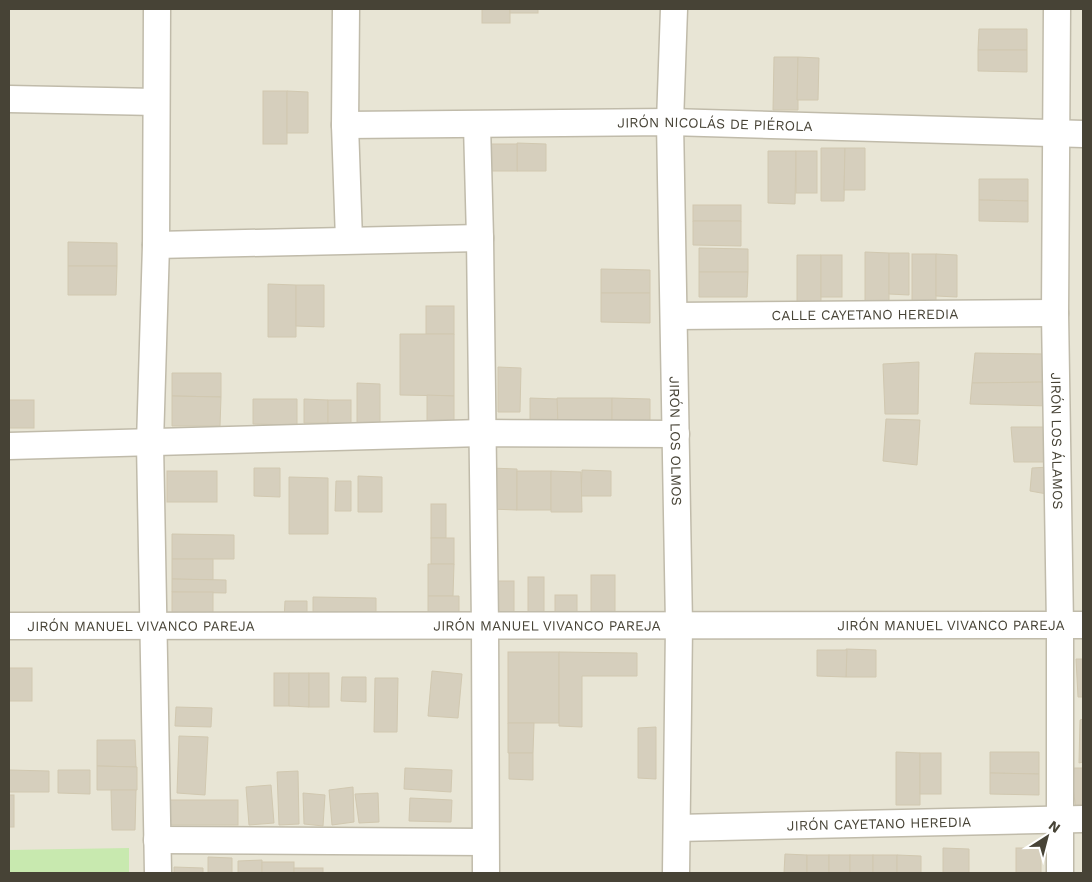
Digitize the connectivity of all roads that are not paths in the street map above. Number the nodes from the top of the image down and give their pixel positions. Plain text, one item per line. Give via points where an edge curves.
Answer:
1 (157, 9) edge
2 (346, 9) edge
3 (674, 9) edge
4 (1057, 9) edge
5 (9, 99) edge
6 (156, 102) junction
7 (670, 122) junction
8 (346, 125) junction
9 (477, 125) junction
10 (1056, 134) junction
11 (1083, 134) edge
12 (480, 238) junction
13 (349, 240) junction
14 (156, 245) junction
15 (1056, 313) junction
16 (674, 316) junction
17 (482, 432) junction
18 (676, 434) junction
19 (150, 443) junction
20 (9, 446) edge
21 (485, 625) junction
22 (679, 625) junction
23 (1072, 625) edge
24 (9, 626) edge
25 (153, 626) junction
26 (1072, 819) edge
27 (677, 828) junction
28 (157, 840) junction
29 (486, 842) junction
30 (158, 873) edge
31 (486, 873) edge
32 (676, 873) edge
33 (1060, 873) edge

1 - 6 street
2 - 8 street
3 - 7 street, JIRÓN LOS OLMOS
4 - 10 street, JIRÓN LOS ÁLAMOS
5 - 6 street
6 - 14 street
7 - 9 street, JIRÓN NICOLÁS DE PIÉROLA
7 - 10 street, JIRÓN NICOLÁS DE PIÉROLA
7 - 16 street, JIRÓN LOS OLMOS
8 - 9 street, JIRÓN NICOLÁS DE PIÉROLA
8 - 13 street
9 - 12 street
10 - 11 street, JIRÓN NICOLÁS DE PIÉROLA
10 - 15 street, JIRÓN LOS ÁLAMOS
12 - 13 street
12 - 17 street
13 - 14 street
14 - 19 street
15 - 16 street, CALLE CAYETANO HEREDIA
15 - 23 street, JIRÓN LOS ÁLAMOS
16 - 18 street, JIRÓN LOS OLMOS
17 - 18 street
17 - 19 street
17 - 21 street
18 - 22 street, JIRÓN LOS OLMOS
19 - 20 street
19 - 25 street
21 - 22 street, JIRÓN MANUEL VIVANCO PAREJA
21 - 25 street, JIRÓN MANUEL VIVANCO PAREJA
21 - 29 street
22 - 23 street, JIRÓN MANUEL VIVANCO PAREJA
22 - 27 street, JIRÓN LOS OLMOS
23 - 26 street, JIRÓN LOS ÁLAMOS
24 - 25 street, JIRÓN MANUEL VIVANCO PAREJA
25 - 28 street
26 - 27 street, JIRÓN CAYETANO HEREDIA
26 - 33 street, JIRÓN LOS ÁLAMOS
27 - 32 street, JIRÓN LOS OLMOS
28 - 29 street
28 - 30 street
29 - 31 street

